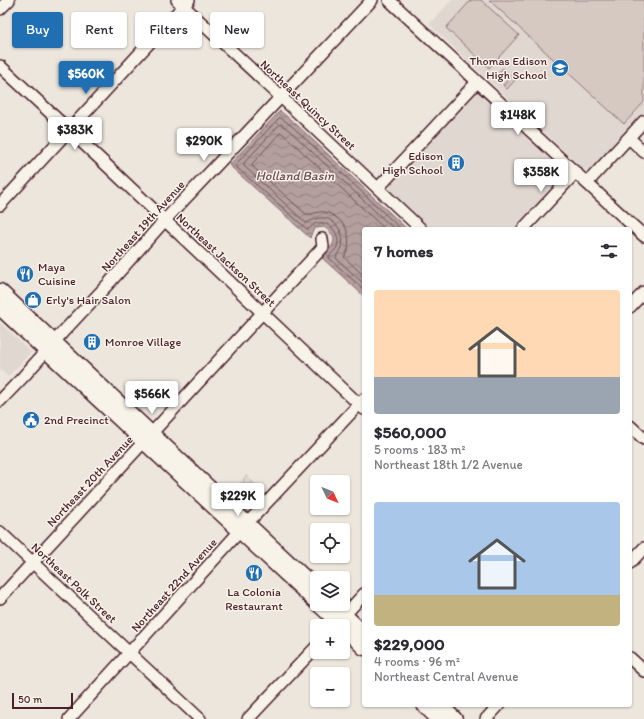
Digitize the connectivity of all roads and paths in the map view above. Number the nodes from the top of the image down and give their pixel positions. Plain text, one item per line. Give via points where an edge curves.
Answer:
1 (9, 0) edge
2 (372, 0) edge
3 (389, 0) edge
4 (183, 2) edge
5 (0, 9) edge
6 (0, 66) edge
7 (477, 82) junction
8 (281, 96) junction
9 (644, 121) edge
10 (69, 130) junction
11 (629, 138) junction
12 (644, 152) edge
13 (576, 172) junction
14 (587, 183) junction
15 (378, 188) junction
16 (0, 205) edge
17 (165, 220) junction
18 (419, 227) edge
19 (525, 227) edge
20 (644, 236) edge
21 (322, 239) dead end
22 (0, 290) edge
23 (644, 292) edge
24 (632, 305) edge
25 (0, 308) edge
26 (262, 313) junction
27 (50, 346) junction
28 (0, 401) edge
29 (362, 404) edge
30 (632, 428) edge
31 (148, 437) junction
32 (644, 439) edge
33 (244, 527) junction
34 (0, 532) edge
35 (644, 548) edge
36 (632, 561) edge
37 (32, 562) junction
38 (310, 583) edge
39 (310, 596) edge
40 (362, 597) edge
41 (0, 598) edge
42 (326, 611) edge
43 (336, 619) edge
44 (344, 619) edge
45 (350, 627) edge
46 (362, 632) edge
47 (350, 633) edge
48 (362, 646) edge
49 (130, 653) junction
50 (310, 653) edge
51 (632, 660) edge
52 (644, 671) edge
53 (426, 707) edge
54 (442, 707) edge
55 (497, 707) edge
56 (70, 719) edge
57 (200, 719) edge
58 (248, 719) edge
59 (438, 719) edge
60 (455, 719) edge
61 (486, 719) edge

1 - 5 street
2 - 8 street, Northeast 19th Avenue
3 - 7 street
4 - 8 street, Northeast Quincy Street
4 - 10 street
6 - 10 street, Northeast Jackson Street
7 - 13 street
7 - 15 street
8 - 15 street, Northeast Quincy Street
8 - 17 street, Northeast 19th Avenue
9 - 11 street
10 - 16 street
10 - 17 street, Northeast Jackson Street
11 - 12 street
11 - 14 street
13 - 14 street
13 - 19 street
14 - 20 street
15 - 18 street, Northeast Quincy Street
17 - 26 street, Northeast Jackson Street
17 - 27 street, Northeast 19th Avenue
21 - 26 street, Northeast 20th Avenue via 323,246
22 - 27 main road
23 - 24 street
25 - 27 main road
26 - 29 street, Northeast Jackson Street
26 - 31 street, Northeast 20th Avenue
27 - 28 street, Northeast 19th Avenue
27 - 31 main road
29 - 33 street, Northeast 22nd Avenue
30 - 32 street
31 - 33 main road
31 - 37 street, Northeast 20th Avenue
33 - 38 main road
33 - 39 main road
33 - 49 street, Northeast 22nd Avenue
34 - 37 street, Northeast Polk Street
35 - 36 street
37 - 41 street, Northeast 20th Avenue
37 - 49 street, Northeast Polk Street
40 - 44 street
42 - 43 main road
45 - 46 main road
47 - 48 main road
49 - 56 street, Northeast 22nd Avenue
49 - 57 street, Northeast Polk Street
50 - 58 street
51 - 52 street
53 - 59 main road
54 - 60 main road
55 - 61 street

